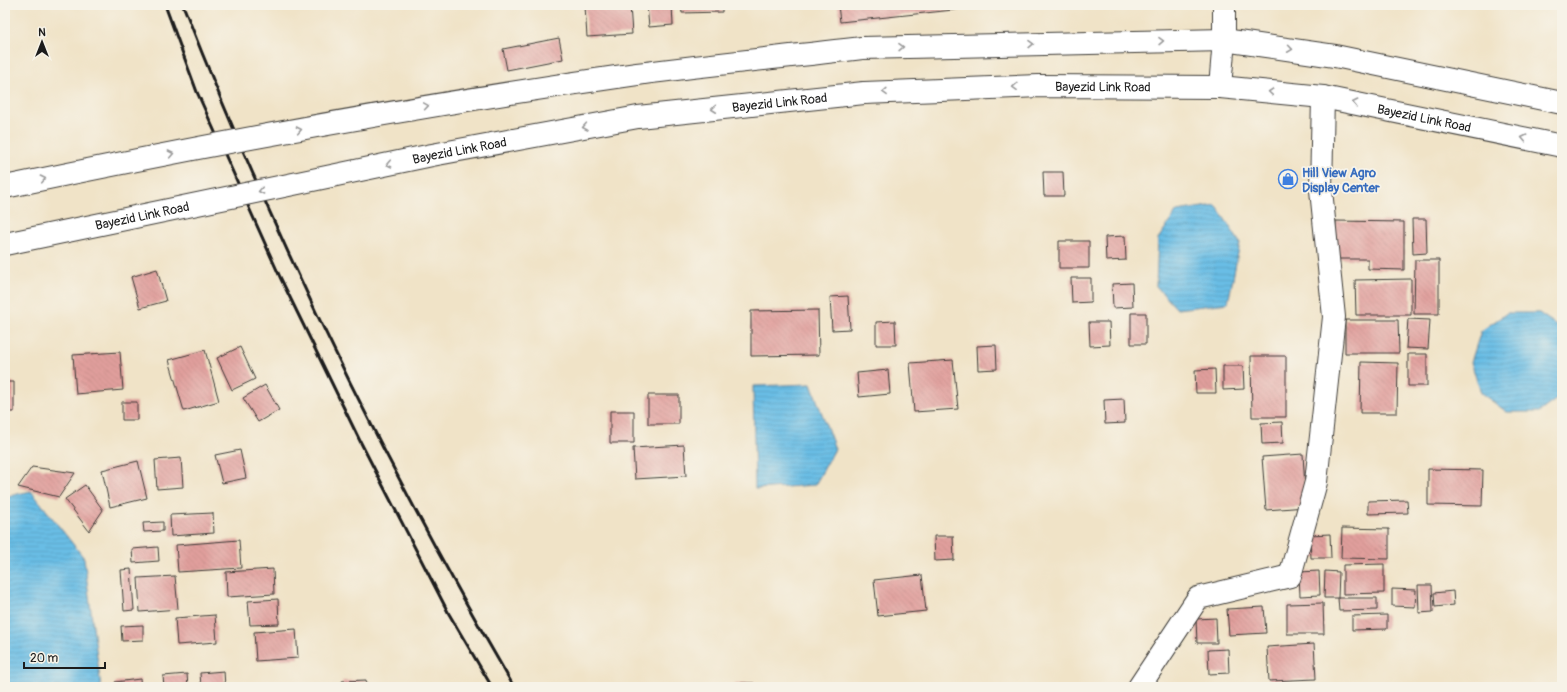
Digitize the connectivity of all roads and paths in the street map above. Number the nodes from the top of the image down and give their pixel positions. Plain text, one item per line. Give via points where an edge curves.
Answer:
1 (1224, 5) edge
2 (1224, 40) junction
3 (1220, 87) junction
4 (1323, 97) junction
5 (1562, 103) edge
6 (1562, 146) edge
7 (5, 187) edge
8 (5, 244) edge
9 (1139, 687) edge

1 - 2 main road
2 - 3 main road
2 -> 5 main road via 1335,56
7 -> 2 main road, bridge via 411,109 638,74 862,48
4 -> 3 main road, Bayezid Link Road
3 -> 8 main road, Bayezid Link Road, bridge via 1039,86 864,93 638,117 432,155
6 -> 4 main road, Bayezid Link Road
4 - 9 main road via 1321,190 1334,318 1316,482 1290,576 1198,598

